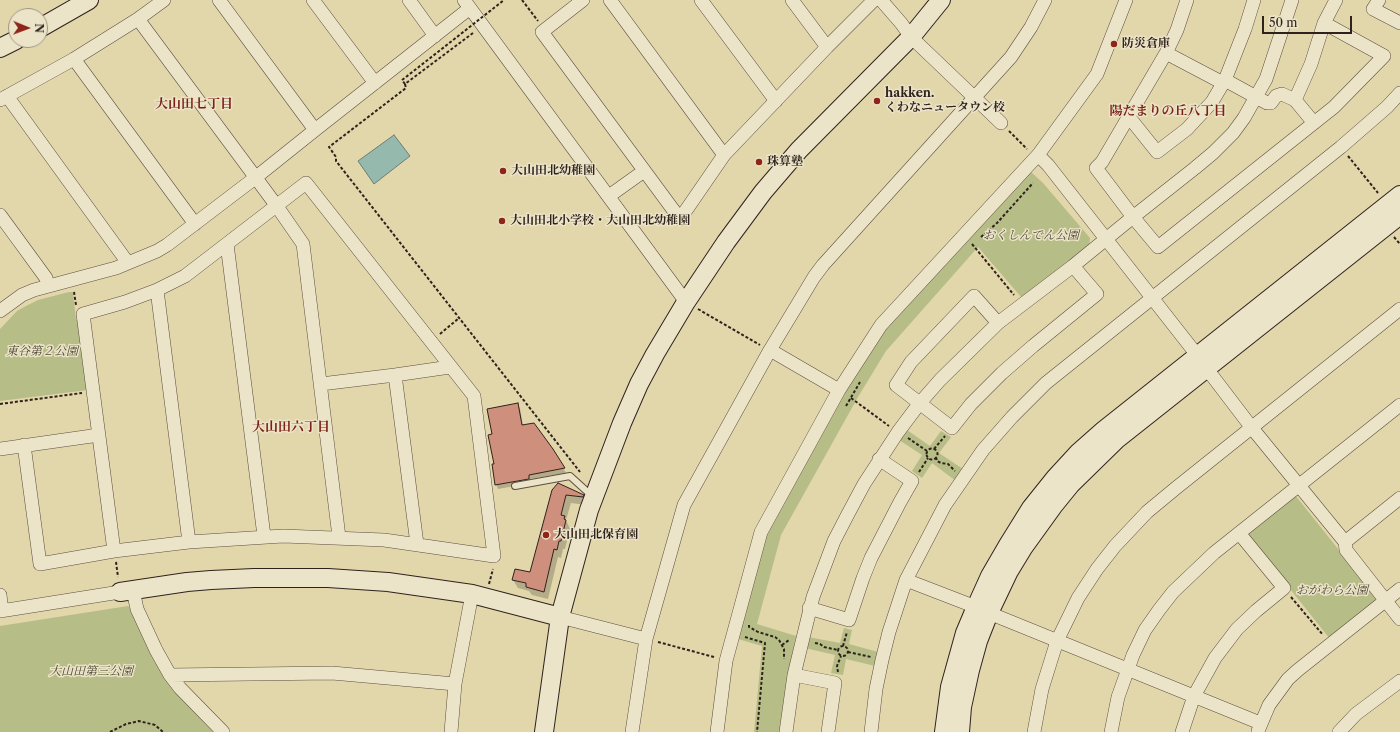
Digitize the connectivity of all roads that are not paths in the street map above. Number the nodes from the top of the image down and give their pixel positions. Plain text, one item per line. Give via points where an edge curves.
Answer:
1 (89, 0) edge
2 (164, 0) edge
3 (218, 0) edge
4 (313, 0) edge
5 (409, 0) edge
6 (583, 0) edge
7 (610, 0) edge
8 (701, 0) edge
9 (792, 0) edge
10 (874, 0) edge
11 (881, 0) edge
12 (941, 0) edge
13 (1045, 0) edge
14 (1126, 0) edge
15 (1187, 0) edge
16 (1254, 0) edge
17 (1292, 0) edge
18 (1336, 0) edge
19 (1379, 0) edge
20 (467, 4) edge
21 (138, 19) junction
22 (48, 23) edge
23 (1324, 23) junction
24 (1400, 24) edge
25 (435, 36) junction
26 (911, 37) junction
27 (827, 47) junction
28 (1166, 53) junction
29 (74, 59) junction
30 (1224, 82) junction
31 (375, 83) junction
32 (1400, 93) edge
33 (1257, 97) junction
34 (3, 98) edge
35 (975, 99) junction
36 (1295, 100) junction
37 (776, 101) junction
38 (1129, 117) junction
39 (1001, 123) road end
40 (1314, 123) junction
41 (315, 130) junction
42 (724, 155) junction
43 (1037, 156) junction
44 (644, 171) junction
45 (255, 178) junction
46 (1400, 195) edge
47 (609, 196) junction
48 (276, 205) junction
49 (0, 215) edge
50 (1400, 215) edge
51 (1133, 217) junction
52 (195, 224) junction
53 (1106, 239) junction
54 (227, 244) junction
55 (128, 263) junction
56 (1074, 266) junction
57 (48, 285) junction
58 (157, 290) junction
59 (1153, 298) junction
60 (686, 302) junction
61 (1400, 309) edge
62 (0, 311) edge
63 (998, 323) junction
64 (770, 350) junction
65 (1202, 362) junction
66 (450, 367) junction
67 (395, 375) junction
68 (321, 384) junction
69 (839, 390) junction
70 (919, 404) junction
71 (1400, 406) edge
72 (1252, 428) junction
73 (99, 435) junction
74 (24, 446) junction
75 (0, 449) edge
76 (879, 459) junction
77 (1300, 485) junction
78 (515, 486) dead end
79 (593, 497) junction
80 (1400, 498) edge
81 (1239, 533) junction
82 (264, 536) junction
83 (339, 537) junction
84 (189, 542) junction
85 (1345, 542) junction
86 (417, 544) junction
87 (114, 551) junction
88 (906, 580) junction
89 (124, 588) junction
90 (1400, 589) edge
91 (472, 594) junction
92 (0, 595) edge
93 (1385, 601) junction
94 (809, 608) junction
95 (983, 610) junction
96 (1, 611) edge
97 (560, 617) junction
98 (1400, 619) edge
99 (646, 639) junction
100 (1057, 641) junction
101 (1127, 669) junction
102 (170, 674) junction
103 (794, 675) junction
104 (1400, 681) edge
105 (455, 684) junction
106 (1194, 696) junction
107 (1259, 728) edge
108 (223, 732) edge
109 (451, 732) edge
110 (544, 732) edge
111 (632, 732) edge
112 (717, 732) edge
113 (786, 732) edge
114 (828, 732) edge
115 (870, 732) edge
116 (944, 732) edge
117 (960, 732) edge
118 (1034, 732) edge
119 (1111, 732) edge
120 (1182, 732) edge
121 (1340, 732) edge

1 - 22 street
2 - 21 street
3 - 41 street
4 - 31 street
5 - 25 street
6 - 44 street via 542,32
7 - 42 street
8 - 37 street
9 - 27 street
10 - 27 street
11 - 26 street
12 - 26 street
13 - 35 street via 1011,57
14 - 43 street via 1097,74
15 - 28 street
16 - 30 street
17 - 33 street via 1266,79
18 - 23 street
19 - 24 street via 1373,9
20 - 25 street
20 - 47 street
21 - 29 street
21 - 45 street
23 - 36 street via 1311,64
23 - 40 street via 1384,56 1334,107
25 - 31 street
26 - 35 street
26 - 60 street via 799,150 763,192
27 - 37 street
28 - 30 street
28 - 38 street
29 - 34 street
29 - 52 street
30 - 33 street
30 - 38 street via 1200,116 1157,152
31 - 41 street
32 - 59 street via 1341,147
33 - 36 street via 1267,103 1271,103 1276,96 1282,94
33 - 51 street via 1239,126 1225,142
34 - 55 street
35 - 39 street
35 - 64 street via 823,265
36 - 40 street
37 - 42 street
38 - 51 street via 1096,168
40 - 51 street via 1158,248
41 - 45 street
42 - 44 street via 680,219
43 - 53 street via 1048,165
43 - 69 street via 881,325
44 - 47 street
45 - 48 street
45 - 52 street
46 - 65 street
47 - 60 street
48 - 54 street
48 - 66 street via 306,183
48 - 68 street via 303,244
49 - 57 street via 46,278
50 - 65 street
51 - 53 street
52 - 55 street via 157,251
53 - 56 street
53 - 59 street
54 - 58 street via 185,276
54 - 82 street
55 - 57 street
56 - 63 street
56 - 70 street via 1097,294 1002,373 971,404 952,428
57 - 62 street via 22,295
58 - 73 street via 83,314
58 - 84 street
59 - 65 street
59 - 88 street via 1046,383 1012,416 988,444 945,505
60 - 79 street via 639,384
61 - 72 street
63 - 70 street
63 - 70 street via 974,296 911,362 896,385
64 - 69 street
64 - 99 street via 684,505
65 - 72 street
65 - 95 street via 1104,430 1055,478 1031,508 990,576
66 - 67 street
66 - 86 street via 474,396 494,556
67 - 68 street
67 - 86 street
68 - 83 street
69 - 112 street via 761,532 726,661
70 - 76 street
71 - 77 street
72 - 77 street
72 - 100 street via 1147,512 1129,530 1090,579
73 - 74 street
73 - 87 street
74 - 75 street
74 - 87 street via 40,564
76 - 94 street via 834,541
76 - 94 street via 912,481 871,558 849,620
77 - 81 street
77 - 85 street
78 - 79 lane via 570,476
79 - 97 street
80 - 85 street
81 - 101 street via 1197,568 1166,601 1145,630
81 - 106 street via 1284,588 1233,634 1214,658
82 - 83 street
82 - 84 street
83 - 86 street
84 - 87 street
85 - 93 street via 1346,550
88 - 95 street
88 - 115 street via 882,660
89 - 91 street via 195,581 298,578 388,582
89 - 96 street
89 - 102 street
90 - 93 street
91 - 97 street
91 - 105 street
92 - 96 street
93 - 98 street
93 - 107 street via 1288,680 1269,705
94 - 103 street
95 - 100 street
95 - 116 street via 965,633 950,687
95 - 117 street via 962,708
97 - 99 street
97 - 110 street
99 - 111 street
100 - 101 street
100 - 118 street via 1042,689
101 - 106 street
101 - 119 street
102 - 105 street via 332,673
102 - 108 street via 180,688
103 - 113 street
103 - 114 street via 835,682
104 - 121 street via 1356,714
105 - 109 street
106 - 107 street
106 - 120 street

